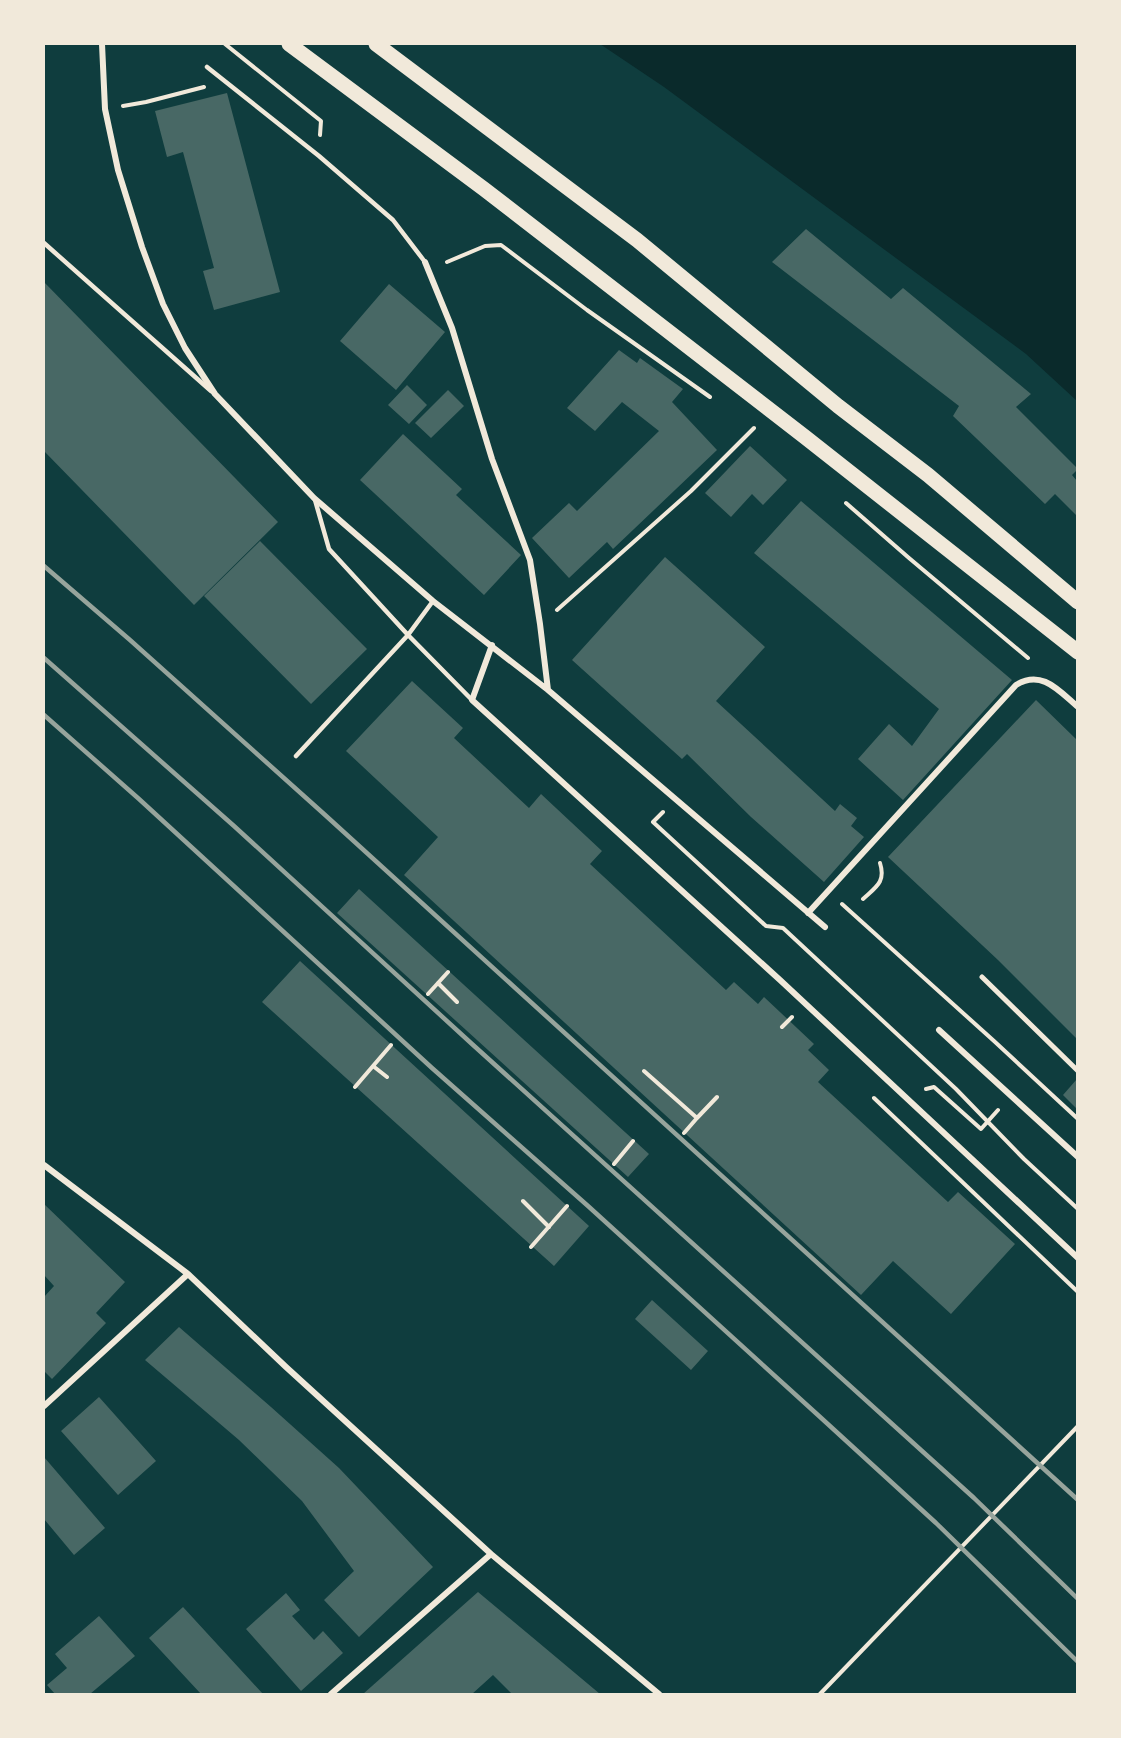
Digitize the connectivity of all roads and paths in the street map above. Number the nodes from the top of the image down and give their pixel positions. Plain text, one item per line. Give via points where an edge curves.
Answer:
1 (102, 44) edge
2 (225, 44) edge
3 (289, 44) edge
4 (376, 44) edge
5 (207, 67) dead end
6 (204, 87) dead end
7 (146, 102) dead end
8 (321, 121) dead end
9 (44, 243) edge
10 (425, 262) junction
11 (215, 394) junction
12 (717, 402) dead end
13 (762, 434) dead end
14 (838, 496) dead end
15 (314, 498) junction
16 (433, 601) junction
17 (1077, 602) edge
18 (555, 612) dead end
19 (408, 635) junction
20 (492, 645) junction
21 (1035, 650) dead end
22 (1077, 652) edge
23 (548, 690) junction
24 (472, 700) junction
25 (1077, 707) edge
26 (296, 756) dead end
27 (676, 798) junction
28 (880, 865) dead end
29 (828, 892) junction
30 (863, 899) dead end
31 (808, 913) junction
32 (825, 927) dead end
33 (448, 972) dead end
34 (982, 978) dead end
35 (438, 983) junction
36 (428, 994) dead end
37 (457, 1002) dead end
38 (939, 1030) dead end
39 (391, 1046) dead end
40 (373, 1066) junction
41 (644, 1071) dead end
42 (1077, 1071) edge
43 (387, 1077) dead end
44 (355, 1087) dead end
45 (866, 1090) dead end
46 (944, 1095) dead end
47 (717, 1097) dead end
48 (697, 1118) junction
49 (1077, 1119) edge
50 (988, 1121) junction
51 (684, 1133) dead end
52 (633, 1141) dead end
53 (1077, 1157) edge
54 (614, 1164) dead end
55 (44, 1165) edge
56 (523, 1201) dead end
57 (567, 1206) dead end
58 (1077, 1209) edge
59 (549, 1227) junction
60 (531, 1247) dead end
61 (1077, 1258) edge
62 (188, 1274) junction
63 (1077, 1292) edge
64 (44, 1406) edge
65 (1077, 1426) edge
66 (491, 1554) junction
67 (331, 1695) edge
68 (659, 1695) edge
69 (819, 1695) edge

1 - 11 street via 105,109 118,170 142,248 185,348
2 - 8 path
3 - 22 main road via 503,204
4 - 17 main road via 637,240 928,475
5 - 10 lane via 393,220
6 - 7 path
9 - 11 lane
10 - 12 path via 445,263 485,246 501,245
10 - 23 street via 452,328 492,459 530,560
11 - 15 street
13 - 18 path via 754,428 691,491
14 - 21 path via 1028,658
15 - 16 street
15 - 19 lane via 329,549
16 - 19 lane
16 - 20 street
19 - 24 lane
19 - 26 lane
20 - 23 street
20 - 24 street
23 - 27 street
24 - 61 street
25 - 29 street via 1050,684 1033,679 1011,690
27 - 31 street
27 - 50 path via 653,822 766,926 783,928
28 - 30 path via 883,873 879,883
29 - 31 street
29 - 49 path
31 - 32 street
33 - 35 path
34 - 42 street
35 - 36 path
35 - 37 path
38 - 53 street
39 - 40 path
40 - 43 path
40 - 44 path
41 - 48 path
45 - 63 path
46 - 50 path via 981,1129
47 - 48 path
48 - 51 path
50 - 58 path
52 - 54 path
55 - 62 street
56 - 59 path
57 - 59 path
59 - 60 path
62 - 64 street
62 - 66 street
65 - 69 path
66 - 67 street
66 - 68 street

